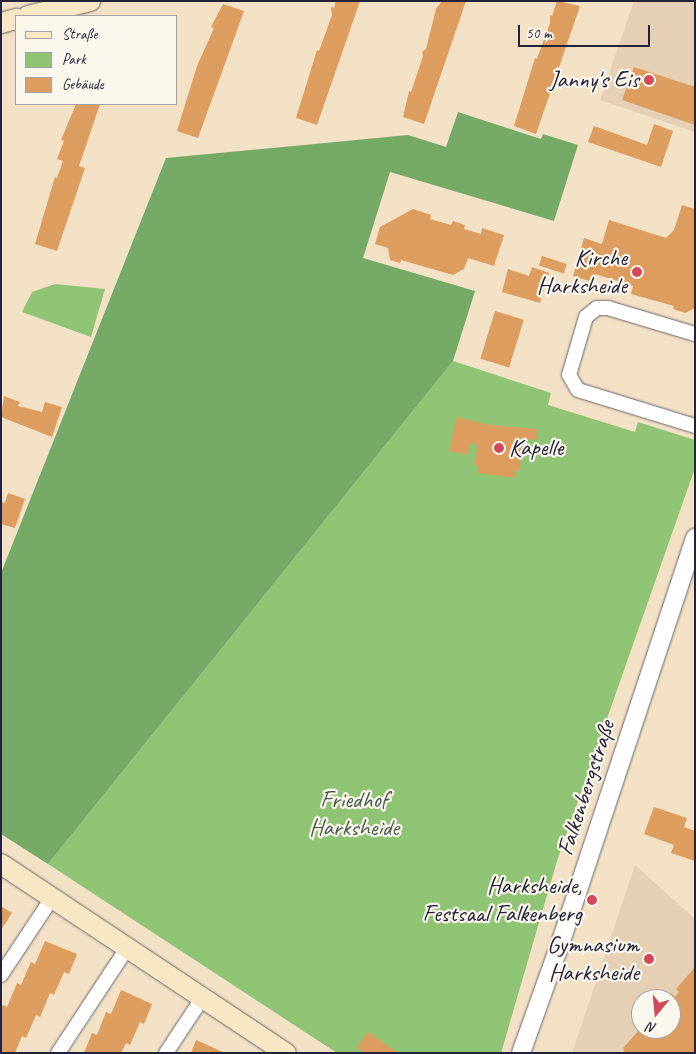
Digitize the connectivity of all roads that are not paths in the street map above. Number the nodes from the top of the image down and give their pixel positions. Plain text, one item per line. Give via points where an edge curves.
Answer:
1 (90, 1) edge
2 (32, 15) edge
3 (15, 19) edge
4 (1, 23) edge
5 (695, 334) edge
6 (695, 426) edge
7 (695, 538) edge
8 (1, 864) edge
9 (52, 898) junction
10 (128, 948) junction
11 (1, 975) edge
12 (203, 997) junction
13 (58, 1053) edge
14 (166, 1053) edge
15 (286, 1053) edge
16 (521, 1053) edge

1 - 2 main road
3 - 4 main road
5 - 6 street via 608,308 597,308 586,317 569,371 571,382 578,390
7 - 16 street, Falkenbergstraße
8 - 9 main road
9 - 10 main road
9 - 11 street
10 - 12 main road
10 - 13 street
12 - 14 street
12 - 15 main road

